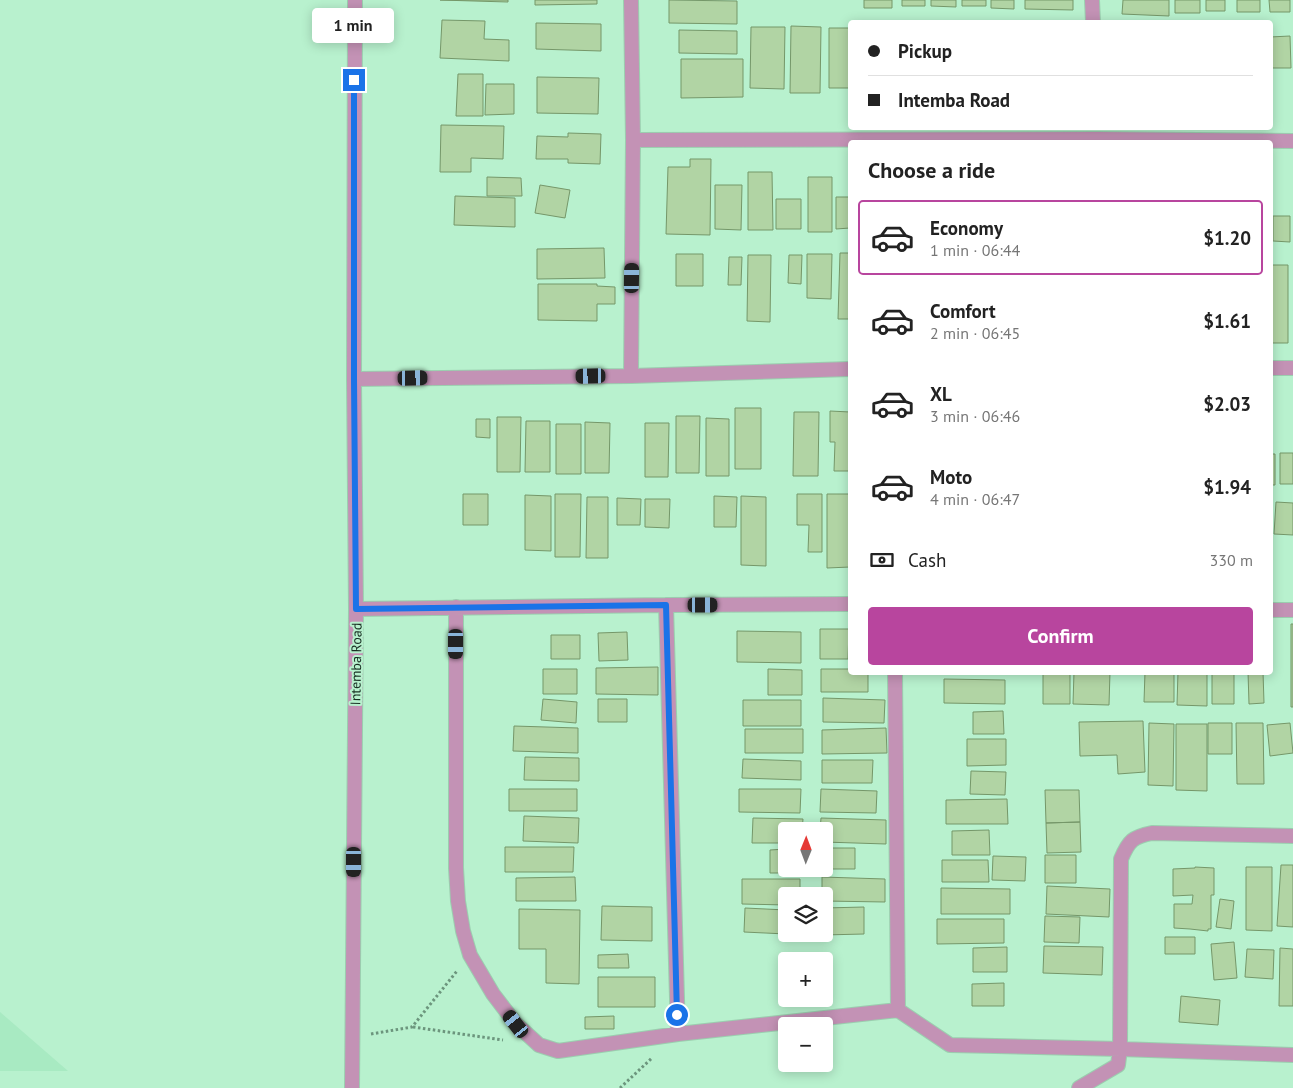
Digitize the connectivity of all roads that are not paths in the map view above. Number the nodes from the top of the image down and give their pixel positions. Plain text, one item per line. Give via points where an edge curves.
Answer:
1 (355, 0) edge
2 (631, 0) edge
3 (1092, 0) edge
4 (1093, 20) edge
5 (1098, 136) edge
6 (633, 140) junction
7 (1254, 140) edge
8 (1273, 140) edge
9 (1293, 141) edge
10 (1273, 368) edge
11 (1293, 368) edge
12 (848, 369) edge
13 (631, 376) junction
14 (354, 379) junction
15 (848, 604) edge
16 (666, 605) junction
17 (456, 607) junction
18 (356, 609) junction
19 (1273, 610) edge
20 (1293, 610) edge
21 (895, 675) edge
22 (1293, 836) edge
23 (898, 1010) junction
24 (678, 1034) junction
25 (1120, 1049) junction
26 (1293, 1055) edge
27 (352, 1088) edge
28 (1079, 1088) edge

1 - 14 street, Intemba Road
2 - 6 street
3 - 4 street
5 - 6 street
5 - 7 street
6 - 13 street
8 - 9 street
10 - 11 street
12 - 13 street
13 - 14 street
14 - 18 street, Intemba Road
15 - 16 street
16 - 17 street
16 - 24 street
17 - 18 street
17 - 24 street via 456,868 462,931 470,955 493,994 516,1024 539,1045 558,1051
18 - 27 street, Intemba Road
19 - 20 street
21 - 23 street
22 - 25 street via 1152,833 1137,836 1127,846 1121,859
23 - 24 street
23 - 25 street via 950,1045
25 - 26 street
25 - 28 street via 1118,1065

